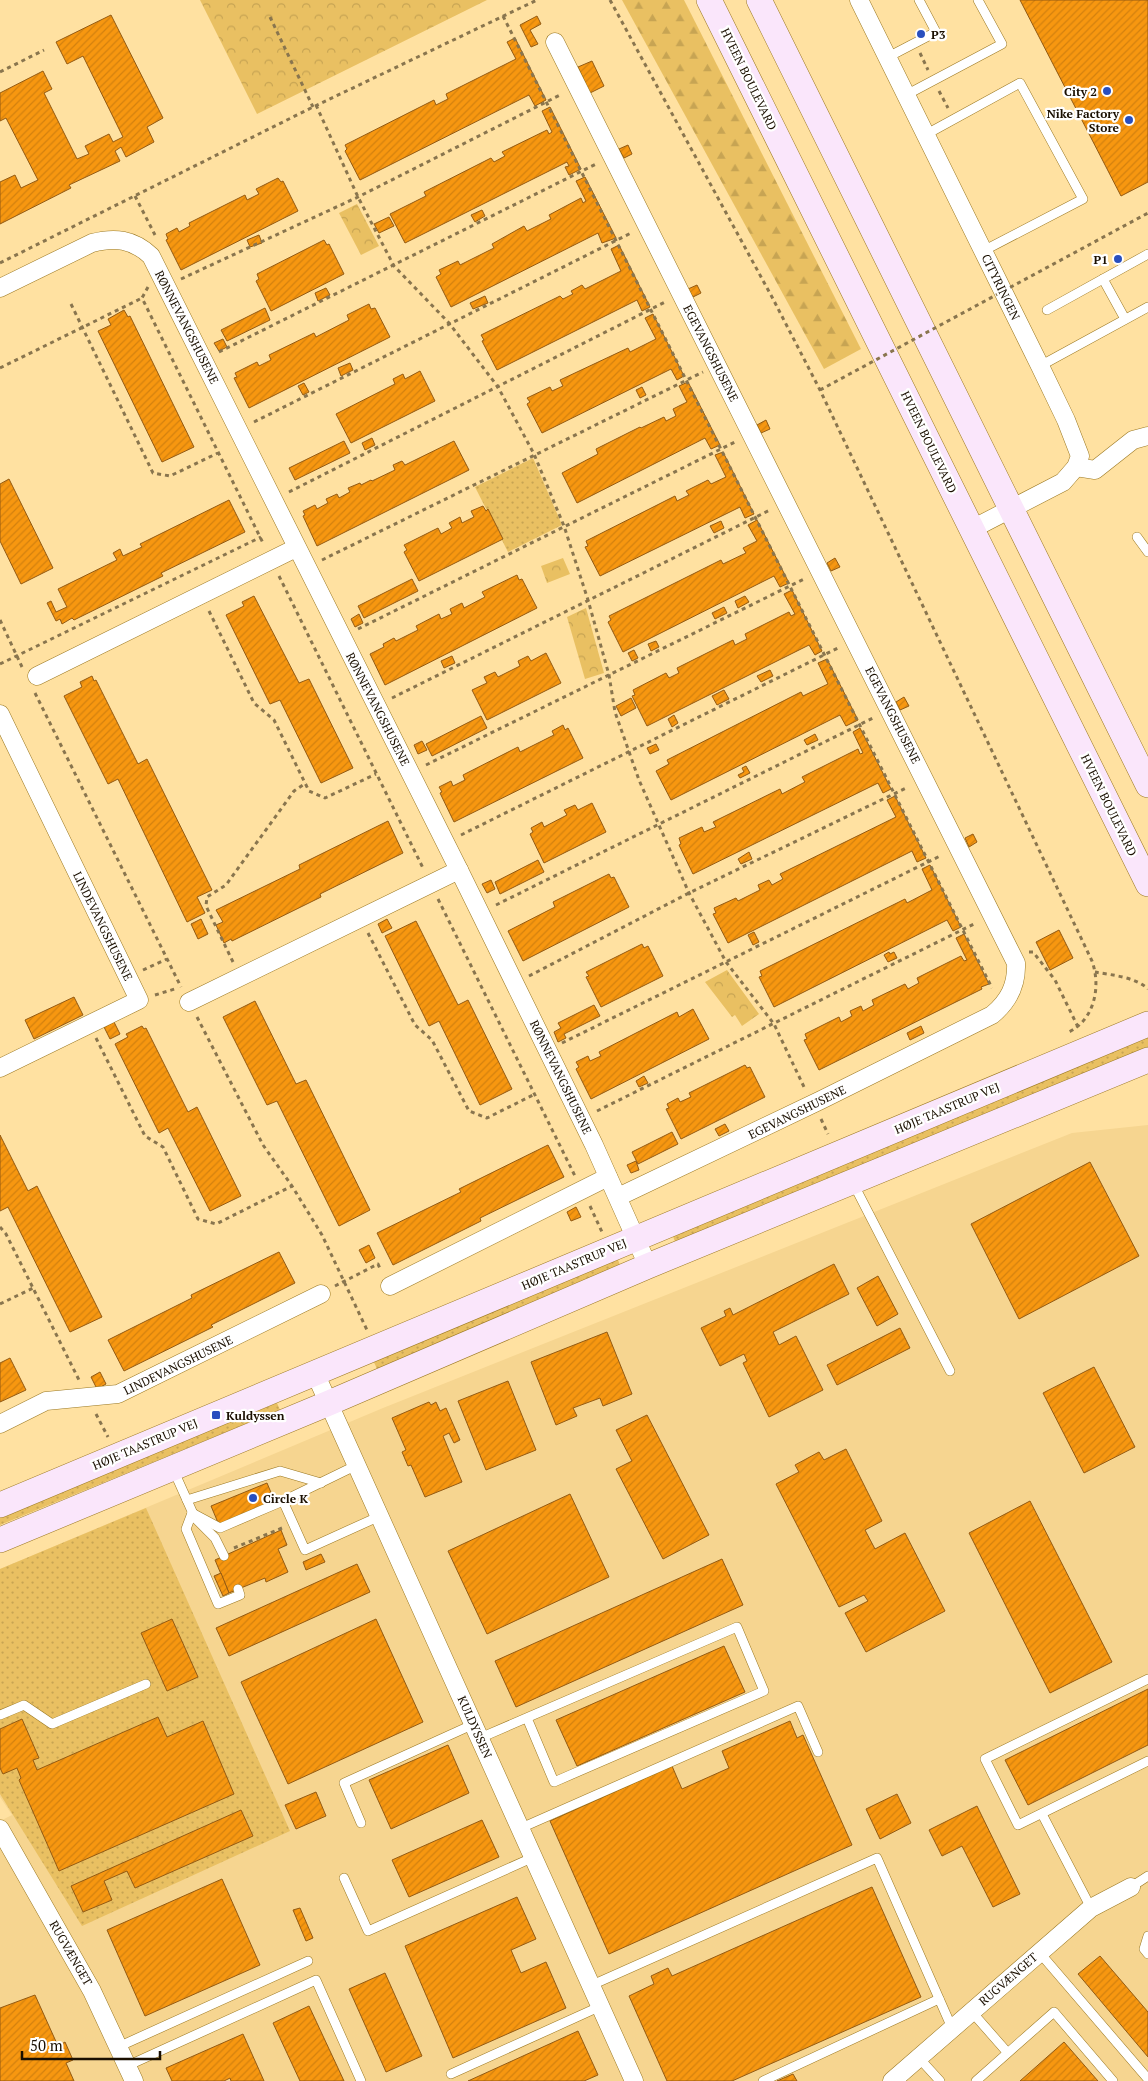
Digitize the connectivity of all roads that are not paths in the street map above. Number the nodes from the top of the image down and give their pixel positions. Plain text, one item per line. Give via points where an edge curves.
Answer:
1 (709, 0) edge
2 (758, 0) edge
3 (859, 0) edge
4 (919, 0) edge
5 (978, 0) edge
6 (555, 42) dead end
7 (888, 58) junction
8 (906, 95) junction
9 (925, 135) junction
10 (983, 251) junction
11 (1148, 254) edge
12 (1103, 279) junction
13 (0, 288) edge
14 (1148, 306) edge
15 (1047, 310) dead end
16 (1125, 319) junction
17 (1040, 366) junction
18 (1148, 436) edge
19 (1076, 467) junction
20 (1011, 509) junction
21 (972, 529) junction
22 (1137, 537) dead end
23 (296, 548) junction
24 (1148, 552) edge
25 (32, 679) road end
26 (0, 714) edge
27 (1148, 785) edge
28 (459, 870) junction
29 (1148, 884) edge
30 (185, 995) road end
31 (1148, 1024) edge
32 (1148, 1060) edge
33 (0, 1068) edge
34 (608, 1177) junction
35 (852, 1180) junction
36 (618, 1197) junction
37 (636, 1238) junction
38 (648, 1266) junction
39 (390, 1286) road end
40 (321, 1294) road end
41 (950, 1371) dead end
42 (315, 1374) junction
43 (329, 1403) junction
44 (0, 1424) edge
45 (357, 1465) junction
46 (173, 1468) junction
47 (321, 1483) junction
48 (186, 1500) junction
49 (283, 1501) junction
50 (0, 1505) edge
51 (192, 1513) junction
52 (380, 1516) junction
53 (0, 1540) edge
54 (227, 1553) road end
55 (238, 1590) dead end
56 (1148, 1679) edge
57 (146, 1684) dead end
58 (0, 1715) edge
59 (526, 1718) junction
60 (477, 1731) junction
61 (818, 1752) dead end
62 (1148, 1761) edge
63 (1042, 1814) junction
64 (361, 1823) dead end
65 (521, 1828) junction
66 (0, 1829) edge
67 (534, 1857) junction
68 (1148, 1876) edge
69 (344, 1878) dead end
70 (1131, 1887) joint
71 (1091, 1908) junction
72 (1148, 1936) edge
73 (1039, 1952) junction
74 (1148, 1954) edge
75 (308, 1960) dead end
76 (592, 1985) junction
77 (939, 1999) junction
78 (601, 2006) junction
79 (971, 2011) junction
80 (952, 2028) junction
81 (118, 2047) junction
82 (1007, 2052) junction
83 (919, 2058) junction
84 (130, 2073) edge
85 (451, 2074) dead end
86 (1148, 2079) edge
87 (361, 2081) edge
88 (634, 2081) edge
89 (763, 2081) edge
90 (892, 2081) edge
91 (940, 2081) edge
92 (976, 2081) edge
93 (1113, 2081) edge

1 - 21 street, HVEEN BOULEVARD
2 - 20 street
3 - 7 street, CITYRINGEN
4 - 7 lane via 936,32
5 - 8 lane via 1002,44
6 - 36 street, EGEVANGSHUSENE via 1016,963 1015,984 1006,1003 992,1015
7 - 8 street, CITYRINGEN
8 - 9 street, CITYRINGEN
9 - 10 street, CITYRINGEN
9 - 10 lane via 1020,83 1083,198
10 - 17 street, CITYRINGEN
11 - 12 lane
12 - 15 lane
12 - 16 lane
13 - 23 street, RØNNEVANGSHUSENE via 92,243 109,239 125,240 151,256
14 - 16 lane
16 - 17 lane
17 - 19 street, CITYRINGEN via 1080,456
18 - 19 street via 1133,440 1095,470
19 - 20 street via 1063,482
20 - 21 street
20 - 27 street
21 - 29 street, HVEEN BOULEVARD
22 - 24 lane
23 - 25 street
23 - 28 street, RØNNEVANGSHUSENE
26 - 33 street, LINDEVANGSHUSENE via 139,1000
28 - 30 street via 240,978
28 - 34 street, RØNNEVANGSHUSENE
31 - 37 street, HØJE TAASTRUP VEJ
32 - 35 street
34 - 36 street, RØNNEVANGSHUSENE
34 - 39 street
35 - 38 street
35 - 41 lane
36 - 37 street, RØNNEVANGSHUSENE
37 - 38 street, RØNNEVANGSHUSENE
37 - 42 street, HØJE TAASTRUP VEJ
38 - 43 street
40 - 44 street, LINDEVANGSHUSENE via 118,1394 46,1401
42 - 43 street, KULDYSSEN
42 - 50 street, HØJE TAASTRUP VEJ
43 - 45 street, KULDYSSEN
43 - 46 street
45 - 47 lane
45 - 52 street, KULDYSSEN
46 - 48 lane
46 - 53 street
47 - 48 lane via 280,1471
47 - 49 lane
48 - 51 lane
49 - 51 lane via 220,1528
49 - 52 lane via 305,1550
51 - 54 lane
51 - 55 lane via 186,1529 218,1604 240,1595
52 - 60 street, KULDYSSEN
56 - 63 lane via 986,1759 1018,1825
57 - 58 lane via 52,1724 24,1705
59 - 59 lane via 737,1627 764,1691 554,1782
59 - 60 lane
60 - 64 lane via 344,1783
60 - 65 street, KULDYSSEN
61 - 65 lane via 798,1706
62 - 63 lane
63 - 71 lane
65 - 67 street, KULDYSSEN
66 - 81 street, RUGVÆNGET via 89,1984
67 - 69 lane via 368,1931
67 - 76 street, KULDYSSEN
68 - 70 lane
70 - 71 street, RUGVÆNGET
71 - 73 street, RUGVÆNGET
72 - 74 lane via 1144,1949
73 - 79 street, RUGVÆNGET
73 - 86 lane
75 - 81 lane
76 - 77 lane via 877,1858
76 - 78 street, KULDYSSEN
77 - 80 lane
77 - 89 lane
78 - 85 lane
78 - 88 street, KULDYSSEN
79 - 80 street, RUGVÆNGET
79 - 82 lane
80 - 83 street, RUGVÆNGET
81 - 84 street, RUGVÆNGET
82 - 92 lane
82 - 93 lane via 1054,2012
83 - 90 street, RUGVÆNGET
83 - 91 lane
84 - 87 lane via 316,1980

